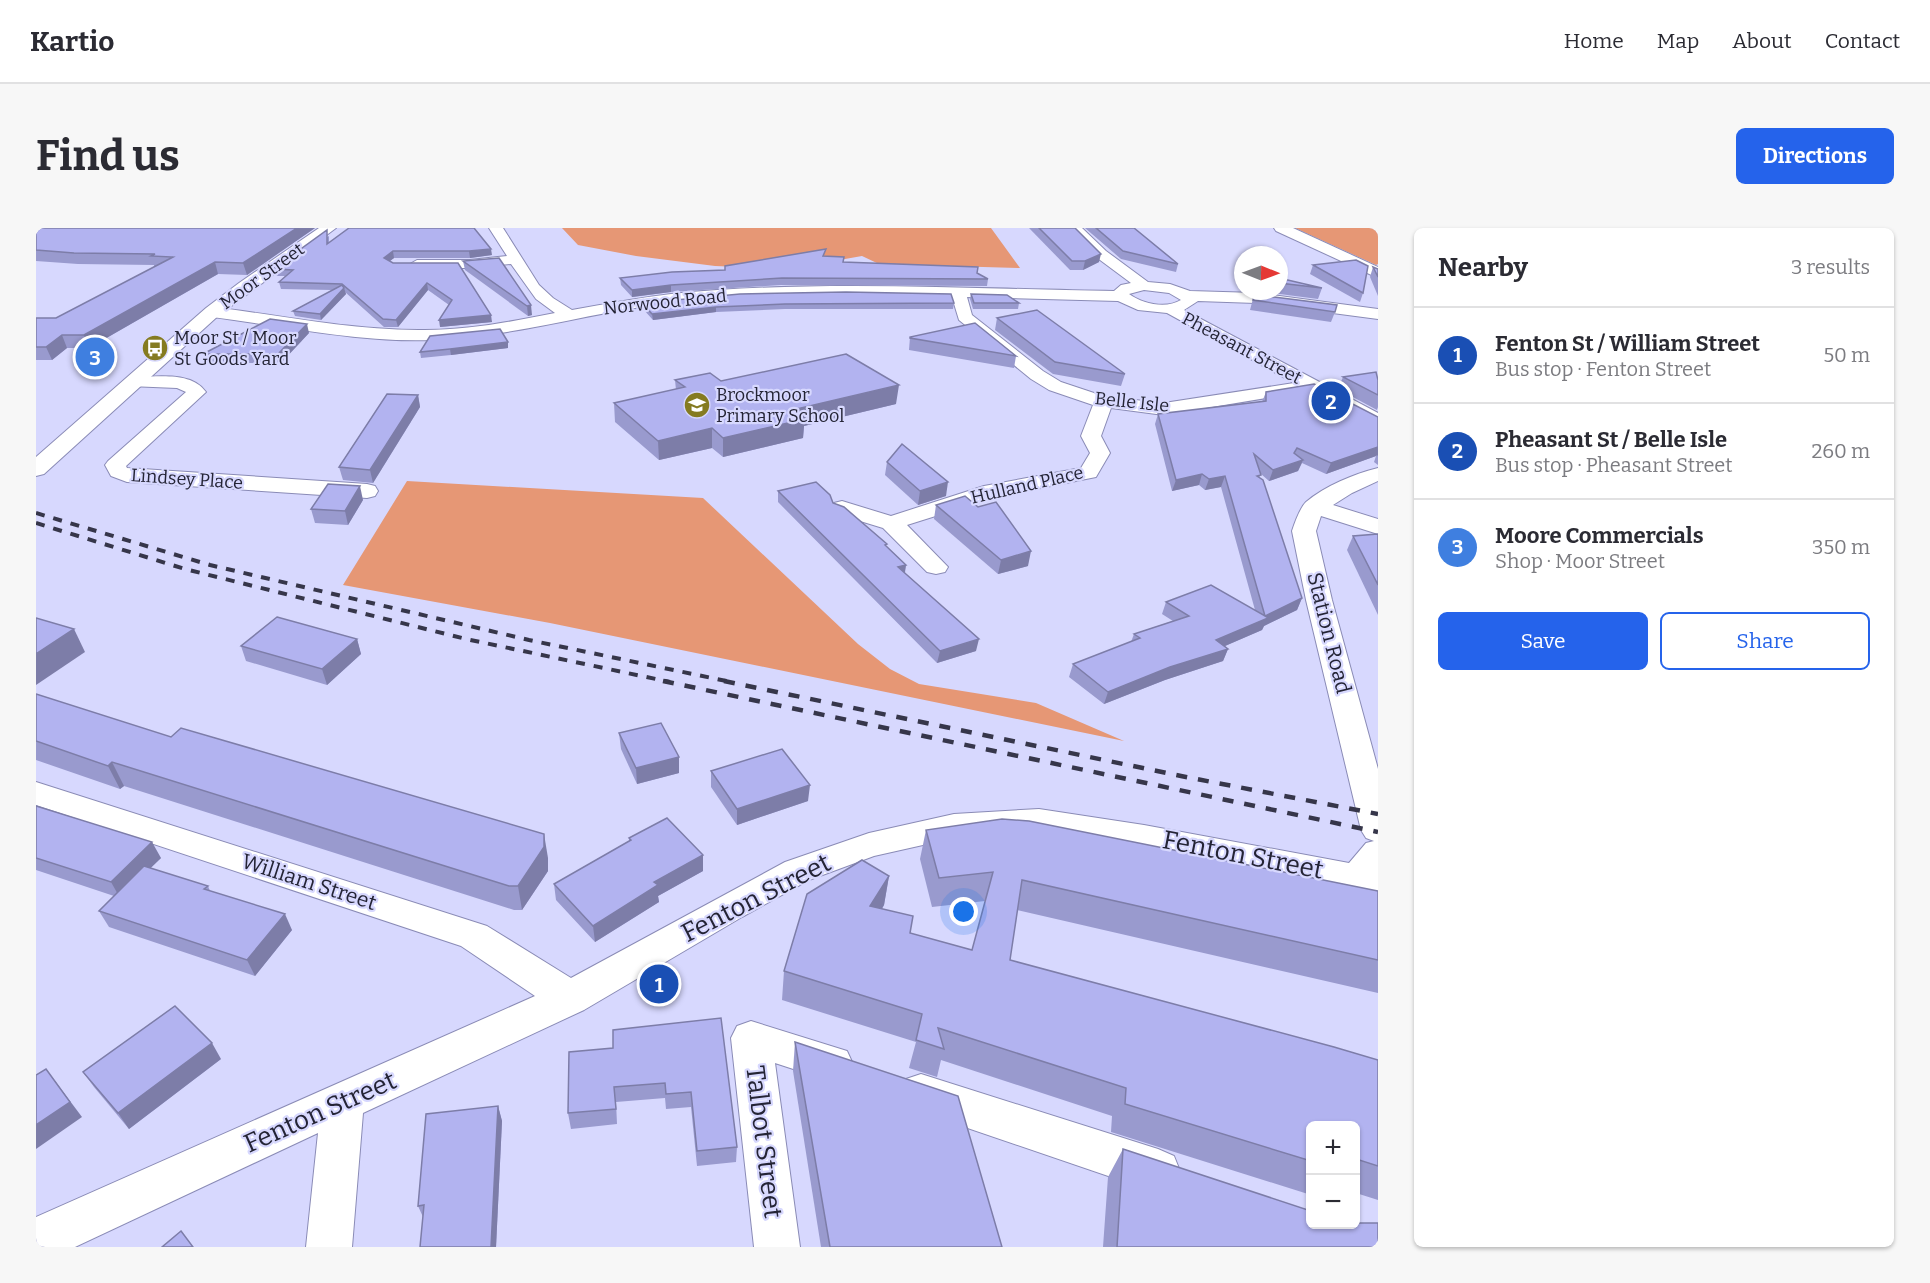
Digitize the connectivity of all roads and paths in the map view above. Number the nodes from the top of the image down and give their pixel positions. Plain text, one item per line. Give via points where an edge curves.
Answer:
1 (329, 228) edge
2 (496, 228) edge
3 (1074, 228) edge
4 (1281, 228) edge
5 (515, 259) junction
6 (404, 264) edge
7 (1376, 271) edge
8 (1144, 286) junction
9 (958, 293) junction
10 (1121, 296) junction
11 (1188, 297) junction
12 (1169, 308) junction
13 (212, 312) junction
14 (1378, 314) edge
15 (568, 315) junction
16 (135, 382) junction
17 (1313, 386) junction
18 (1104, 402) junction
19 (1378, 421) edge
20 (36, 469) edge
21 (1378, 474) edge
22 (367, 491) dead end
23 (1315, 506) junction
24 (842, 508) edge
25 (891, 524) junction
26 (1378, 527) edge
27 (936, 567) dead end
28 (36, 793) edge
29 (1378, 830) edge
30 (1378, 852) edge
31 (1366, 885) edge
32 (570, 998) junction
33 (343, 1101) junction
34 (1199, 1184) edge
35 (36, 1241) edge
36 (329, 1247) edge
37 (777, 1247) edge

1 - 13 street, Moor Street
2 - 5 street via 509,243
3 - 8 street
4 - 7 street
5 - 6 street
5 - 15 street via 541,297
8 - 10 street via 1126,288 1120,291
8 - 11 street via 1171,289
9 - 10 street, Norwood Road
9 - 15 street, Norwood Road via 806,291 703,296
9 - 18 street, Belle Isle via 965,317 1037,375 1055,386
10 - 12 street via 1139,305
11 - 12 street via 1187,304
11 - 14 street via 1256,298
12 - 17 street, Pheasant Street
13 - 15 street, Norwood Road via 388,335 474,332
13 - 16 street, Moor Street
16 - 20 street, Moor Street
16 - 22 street, Lindsey Place via 184,384 197,392 115,465 118,472 127,476
17 - 18 street, Belle Isle via 1164,409
17 - 19 street, Pheasant Street
18 - 25 street, Hulland Place via 1091,436 1100,453 1089,473 992,491
21 - 23 street
23 - 26 street
23 - 29 street, Station Road via 1304,531
24 - 25 street
25 - 27 street
28 - 32 street, William Street via 474,936
30 - 31 street via 1369,865
31 - 32 street, Fenton Street via 1144,837 1039,821 954,826 869,845 797,871
32 - 33 street, Fenton Street
33 - 35 street, Fenton Street
33 - 36 street
34 - 37 street, Talbot Street via 751,1038

